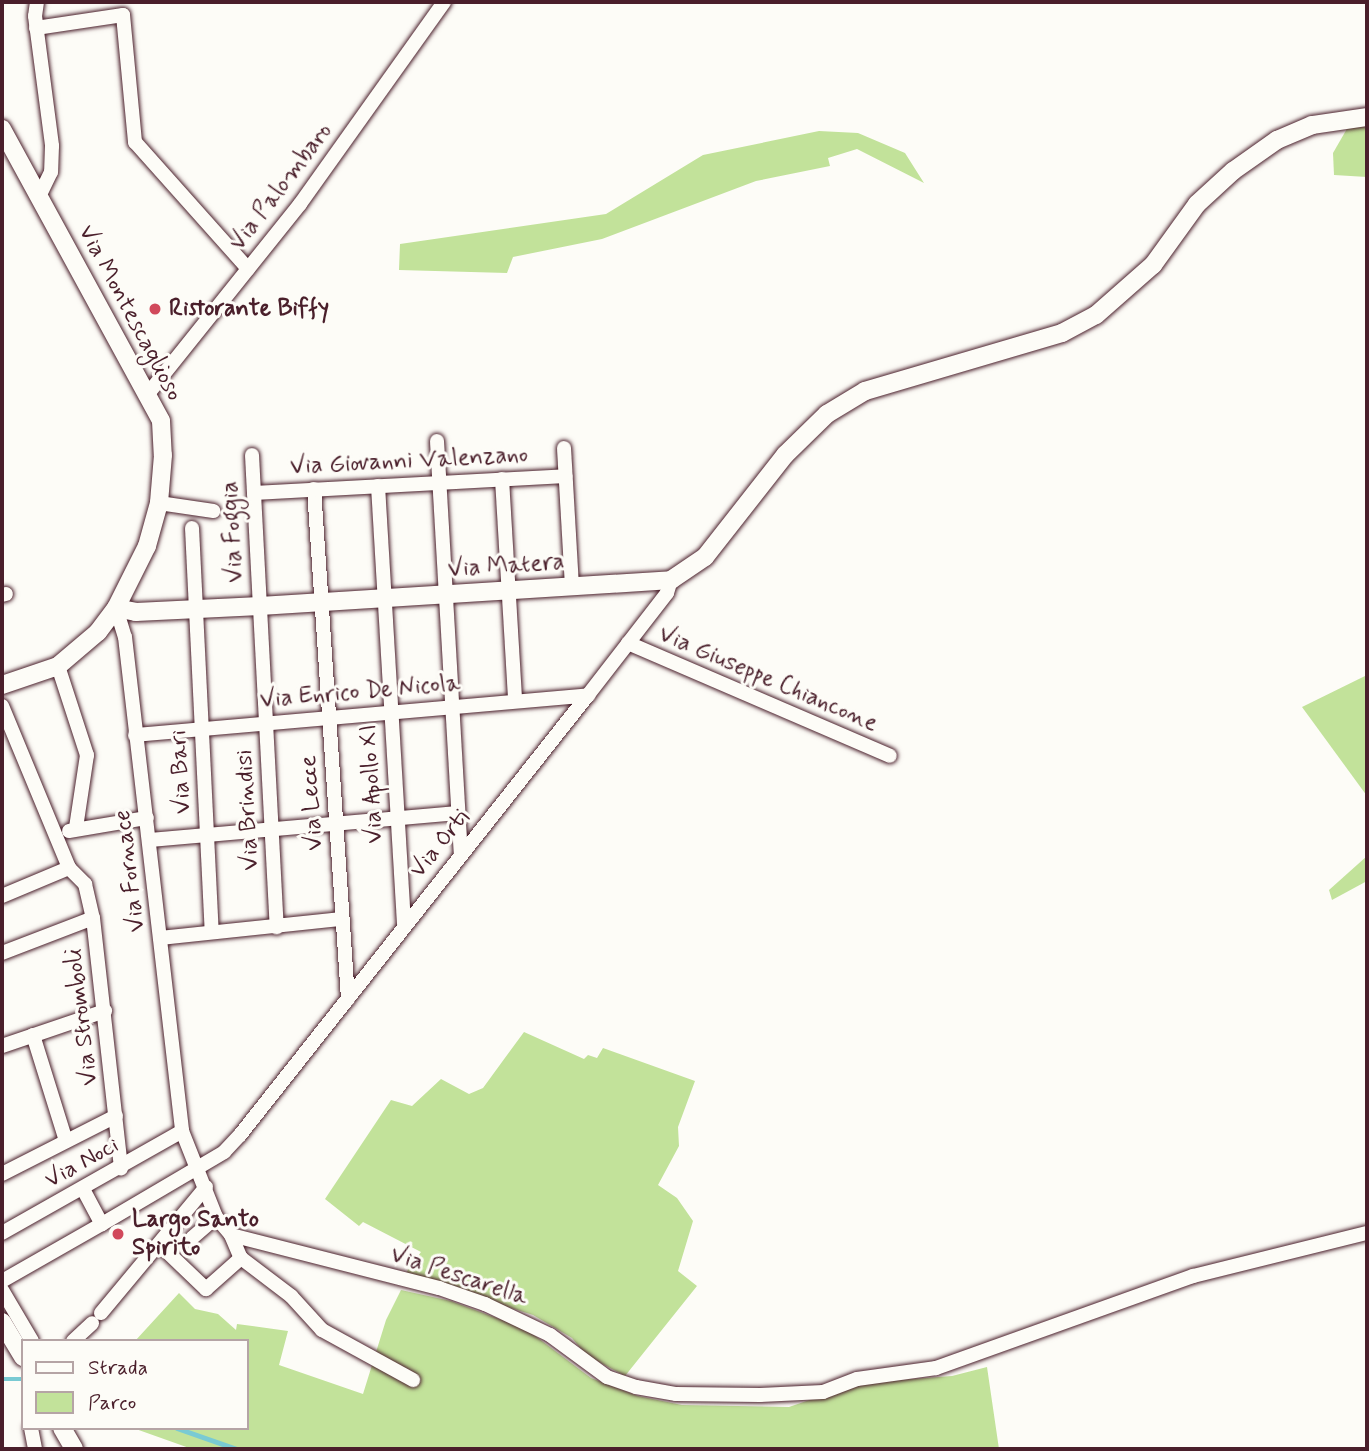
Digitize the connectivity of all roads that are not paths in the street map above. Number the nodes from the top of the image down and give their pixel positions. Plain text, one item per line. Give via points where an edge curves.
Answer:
1 (37, 2) edge
2 (444, 2) edge
3 (36, 28) junction
4 (1366, 115) edge
5 (2, 129) edge
6 (39, 197) junction
7 (248, 269) junction
8 (147, 395) junction
9 (437, 441) dead end
10 (564, 448) dead end
11 (252, 454) dead end
12 (566, 476) junction
13 (502, 479) junction
14 (440, 482) junction
15 (378, 486) junction
16 (314, 489) junction
17 (254, 493) junction
18 (159, 503) junction
19 (213, 511) dead end
20 (192, 528) dead end
21 (671, 580) junction
22 (572, 586) junction
23 (509, 591) junction
24 (446, 595) junction
25 (384, 599) junction
26 (321, 603) junction
27 (260, 606) junction
28 (116, 608) junction
29 (195, 609) junction
30 (628, 643) junction
31 (58, 666) junction
32 (2, 685) edge
33 (588, 695) junction
34 (516, 701) junction
35 (2, 706) edge
36 (452, 706) junction
37 (391, 712) junction
38 (328, 718) junction
39 (267, 723) junction
40 (202, 729) junction
41 (135, 735) junction
42 (890, 756) dead end
43 (458, 813) junction
44 (147, 818) junction
45 (395, 818) junction
46 (336, 823) junction
47 (76, 828) junction
48 (272, 829) junction
49 (207, 835) junction
50 (56, 837) junction
51 (150, 840) junction
52 (461, 855) junction
53 (69, 868) junction
54 (2, 896) edge
55 (93, 918) junction
56 (342, 919) junction
57 (404, 924) junction
58 (277, 927) junction
59 (212, 932) junction
60 (160, 938) junction
61 (2, 953) edge
62 (348, 999) junction
63 (105, 1011) junction
64 (33, 1035) junction
65 (2, 1046) edge
66 (117, 1116) junction
67 (182, 1131) junction
68 (66, 1141) junction
69 (200, 1166) junction
70 (121, 1168) junction
71 (2, 1174) edge
72 (206, 1187) junction
73 (83, 1189) junction
74 (216, 1217) junction
75 (102, 1224) junction
76 (2, 1233) edge
77 (1367, 1233) edge
78 (231, 1235) junction
79 (192, 1238) dead end
80 (162, 1247) dead end
81 (241, 1258) junction
82 (2, 1281) edge
83 (2, 1290) edge
84 (2, 1322) edge
85 (31, 1339) edge
86 (75, 1339) edge
87 (21, 1354) edge
88 (413, 1380) dead end
89 (32, 1430) edge
90 (63, 1430) edge
91 (35, 1449) edge
92 (74, 1449) edge

1 - 3 street
2 - 7 street, Via Palombaro
3 - 6 street via 52,146 51,173
3 - 7 street via 123,15 135,142
4 - 21 street via 1333,120 1276,140 1197,204 1153,265 1096,315 1062,334 865,391 827,414 785,455 705,557
5 - 6 street, Via Montescaglioso
6 - 8 street, Via Montescaglioso
7 - 8 street, Via Palombaro
8 - 18 street, Via Montescaglioso via 161,421
9 - 14 street
10 - 12 street
11 - 17 street, Via Foggia
12 - 13 street, Via Giovanni Valenzano
12 - 22 street
13 - 14 street, Via Giovanni Valenzano
13 - 23 street
14 - 15 street, Via Giovanni Valenzano
14 - 24 street
15 - 16 street, Via Giovanni Valenzano
15 - 25 street, Via Apollo XI
16 - 17 street, Via Giovanni Valenzano
16 - 26 street, Via Lecce
17 - 27 street, Via Foggia
18 - 19 street
18 - 28 street, Via Montescaglioso via 147,546
20 - 29 street, Via Bari
21 - 22 street, Via Matera
21 - 30 street, Via Orti via 667,593
22 - 23 street, Via Matera
23 - 24 street, Via Matera
23 - 34 street
24 - 25 street, Via Matera
24 - 36 street
25 - 26 street, Via Matera
25 - 37 street, Via Apollo XI
26 - 27 street, Via Matera
26 - 38 street, Via Lecce
27 - 29 street, Via Matera
27 - 39 street, Via Brindisi
28 - 29 street, Via Matera via 136,612
28 - 31 street, Via Montescaglioso via 98,632
28 - 41 street, Via Fornace via 125,636
29 - 40 street, Via Bari
30 - 33 street, Via Orti
30 - 42 street, Via Giuseppe Chiancone
31 - 32 street
31 - 47 street via 87,755
33 - 34 street, Via Enrico De Nicola
33 - 52 street, Via Orti
34 - 36 street, Via Enrico De Nicola
35 - 50 street, Via Stromboli
36 - 37 street, Via Enrico De Nicola
36 - 43 street
37 - 38 street, Via Enrico De Nicola
37 - 45 street, Via Apollo XI
38 - 39 street, Via Enrico De Nicola
38 - 46 street, Via Lecce
39 - 40 street, Via Enrico De Nicola
39 - 48 street, Via Brindisi
40 - 41 street, Via Enrico De Nicola
40 - 49 street, Via Bari
41 - 44 street, Via Fornace
43 - 45 street
43 - 52 street
44 - 47 street
44 - 51 street, Via Fornace
45 - 46 street
45 - 57 street, Via Apollo XI
46 - 48 street
46 - 56 street, Via Lecce
47 - 50 street
48 - 49 street
48 - 58 street, Via Brindisi
49 - 51 street
49 - 59 street, Via Bari
50 - 53 street, Via Stromboli
51 - 60 street, Via Fornace
52 - 57 street, Via Orti
53 - 54 street
53 - 55 street, Via Stromboli via 85,884
55 - 61 street
55 - 63 street, Via Stromboli
56 - 58 street
56 - 62 street, Via Lecce
57 - 62 street, Via Orti
58 - 59 street
59 - 60 street
60 - 67 street, Via Fornace
62 - 69 street, Via Orti via 240,1135
63 - 64 street
63 - 66 street, Via Stromboli
64 - 65 street
64 - 68 street
66 - 68 street
66 - 70 street, Via Stromboli
67 - 69 street
67 - 70 street, Via Noci
68 - 71 street
69 - 72 street
69 - 75 street, Via Orti
70 - 73 street, Via Noci
72 - 74 street
72 - 86 street
73 - 75 street
73 - 76 street, Via Noci
74 - 78 street
74 - 79 street
75 - 82 street, Via Orti
77 - 78 street, Via Pescarella via 1193,1276 936,1368 857,1379 797,1395 659,1392 607,1377 550,1335 485,1304
78 - 81 street
80 - 81 street via 206,1289
81 - 88 street via 291,1296 322,1330
83 - 85 street
84 - 87 street
89 - 91 street
90 - 92 street

